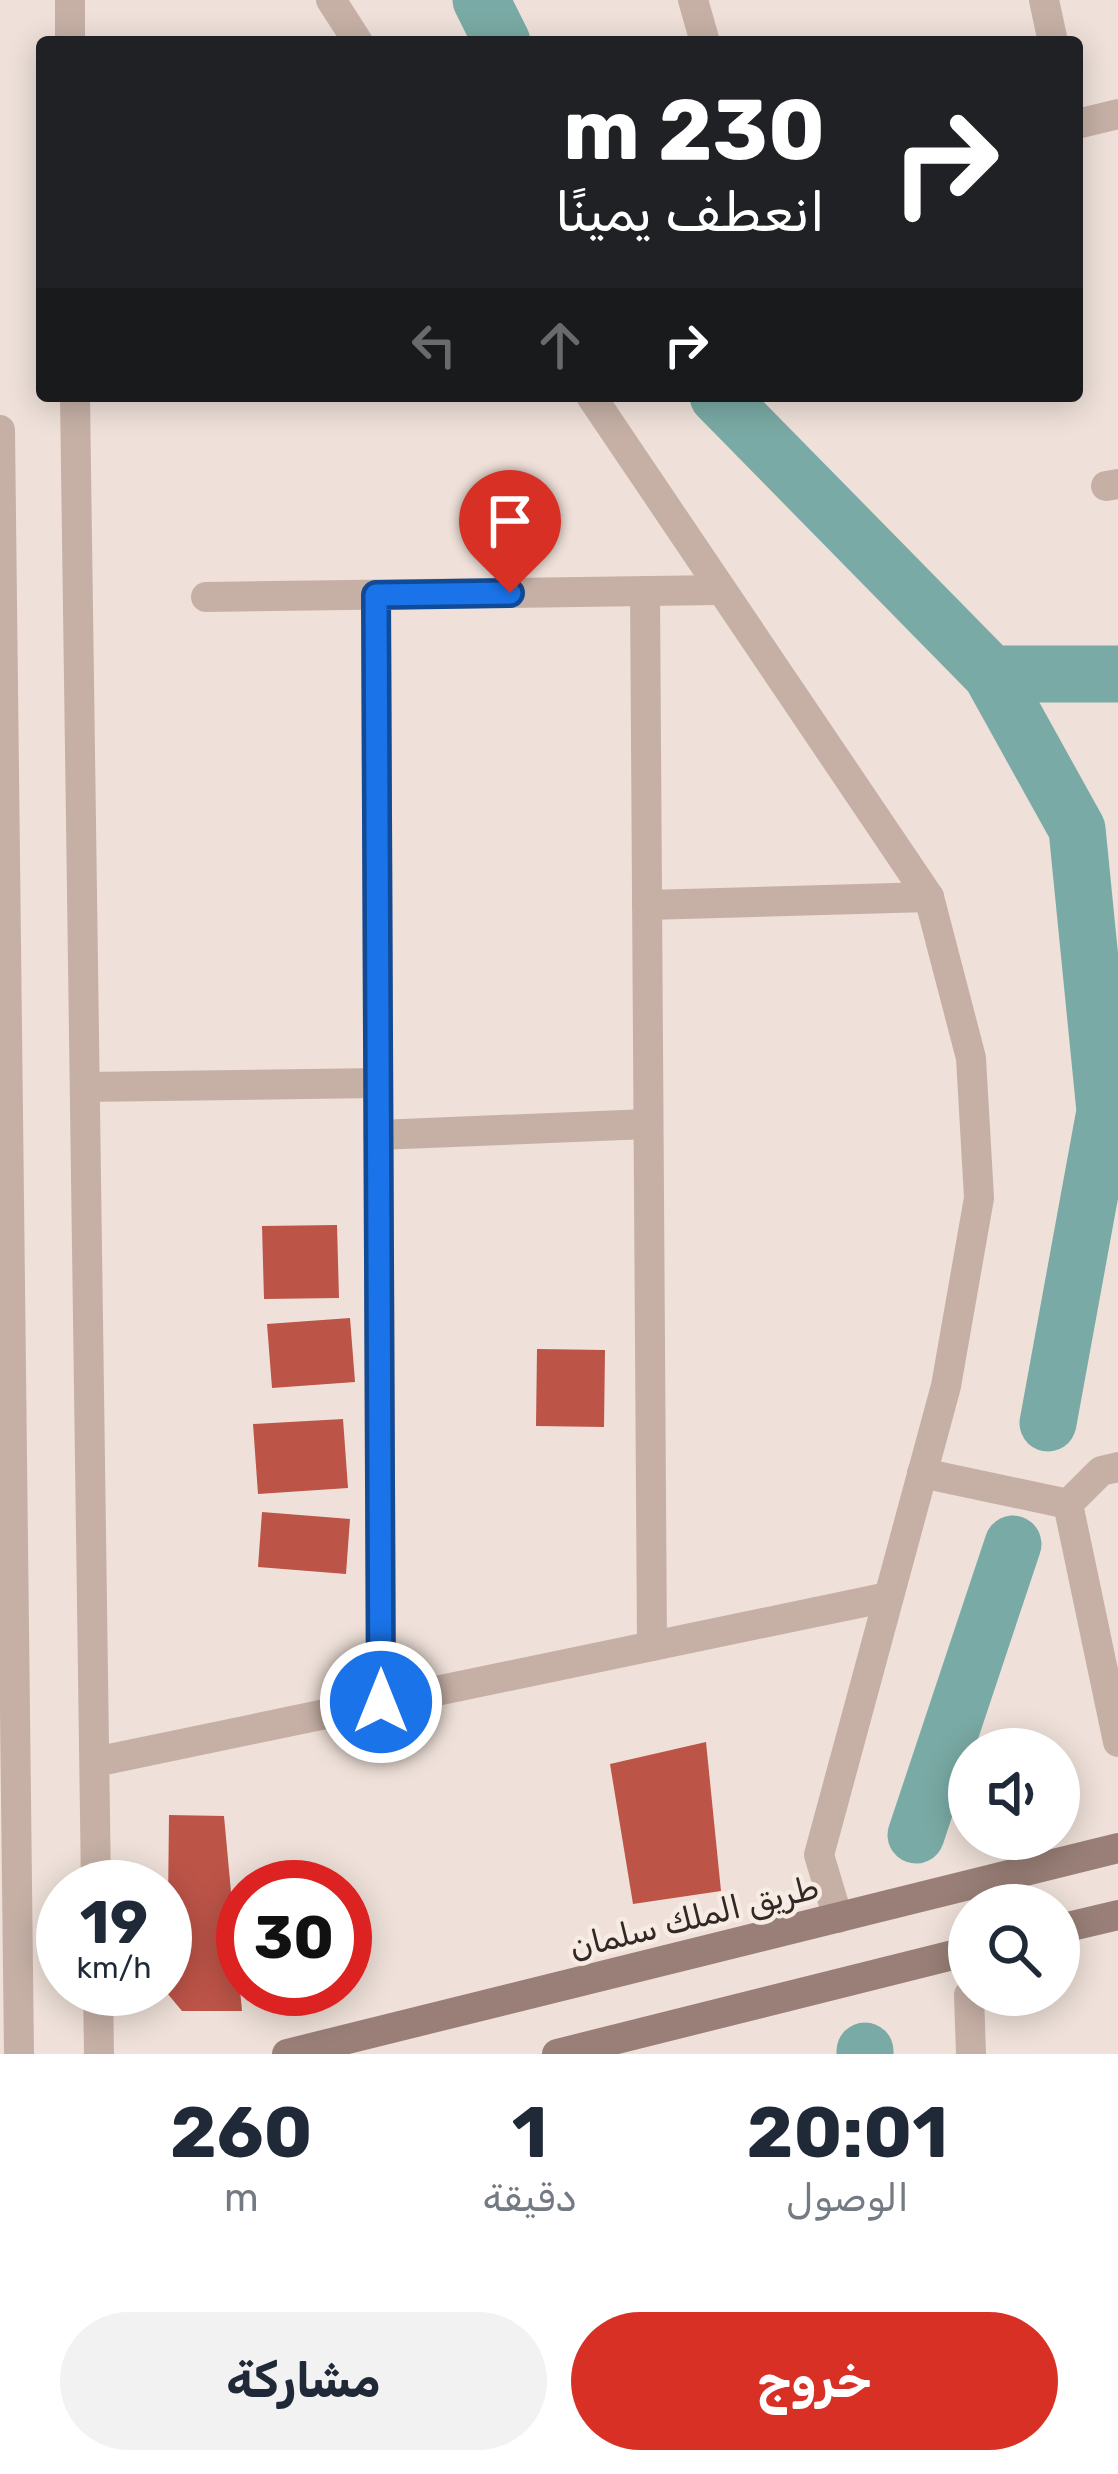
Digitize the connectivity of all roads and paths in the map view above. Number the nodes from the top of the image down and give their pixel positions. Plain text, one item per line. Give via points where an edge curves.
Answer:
1 (70, 0) edge
2 (331, 0) edge
3 (693, 0) edge
4 (1044, 0) edge
5 (70, 36) edge
6 (354, 36) edge
7 (703, 36) edge
8 (1052, 36) edge
9 (1118, 114) edge
10 (1083, 123) edge
11 (75, 402) edge
12 (595, 402) edge
13 (0, 430) edge
14 (1, 565) edge
15 (719, 590) junction
16 (645, 591) junction
17 (376, 595) junction
18 (206, 597) dead end
19 (929, 897) junction
20 (647, 905) junction
21 (3, 929) edge
22 (378, 1083) junction
23 (85, 1087) junction
24 (648, 1124) junction
25 (378, 1135) junction
26 (1118, 1467) edge
27 (922, 1473) junction
28 (1068, 1504) junction
29 (888, 1597) junction
30 (652, 1646) junction
31 (381, 1702) junction
32 (1118, 1742) edge
33 (94, 1762) junction
34 (8, 1786) edge
35 (1118, 1849) edge
36 (96, 1860) edge
37 (1118, 1915) edge
38 (838, 1918) junction
39 (1080, 1924) edge
40 (948, 1957) edge
41 (98, 2016) edge
42 (969, 2016) edge
43 (20, 2054) edge
44 (99, 2054) edge
45 (287, 2054) edge
46 (557, 2054) edge
47 (970, 2054) edge

1 - 5 street
2 - 6 street
3 - 7 street
4 - 8 street
9 - 10 street
11 - 23 street
12 - 15 street
13 - 14 street
14 - 21 street
15 - 16 street
15 - 19 street
16 - 17 street
16 - 20 street
17 - 18 street
17 - 22 street
19 - 20 street
19 - 27 street via 971,1058 979,1198
20 - 24 street
21 - 34 street
22 - 23 street
22 - 25 street
23 - 33 street
24 - 25 street
24 - 30 street
25 - 31 street
26 - 28 street
27 - 28 street
27 - 29 street
28 - 32 street
29 - 30 street
29 - 38 street via 819,1855
30 - 31 street
31 - 33 street
33 - 36 street
34 - 43 street
35 - 38 main road, طريق الملك سلمان
37 - 39 main road
38 - 45 main road, طريق الملك سلمان
40 - 46 main road
41 - 44 street
42 - 47 street

